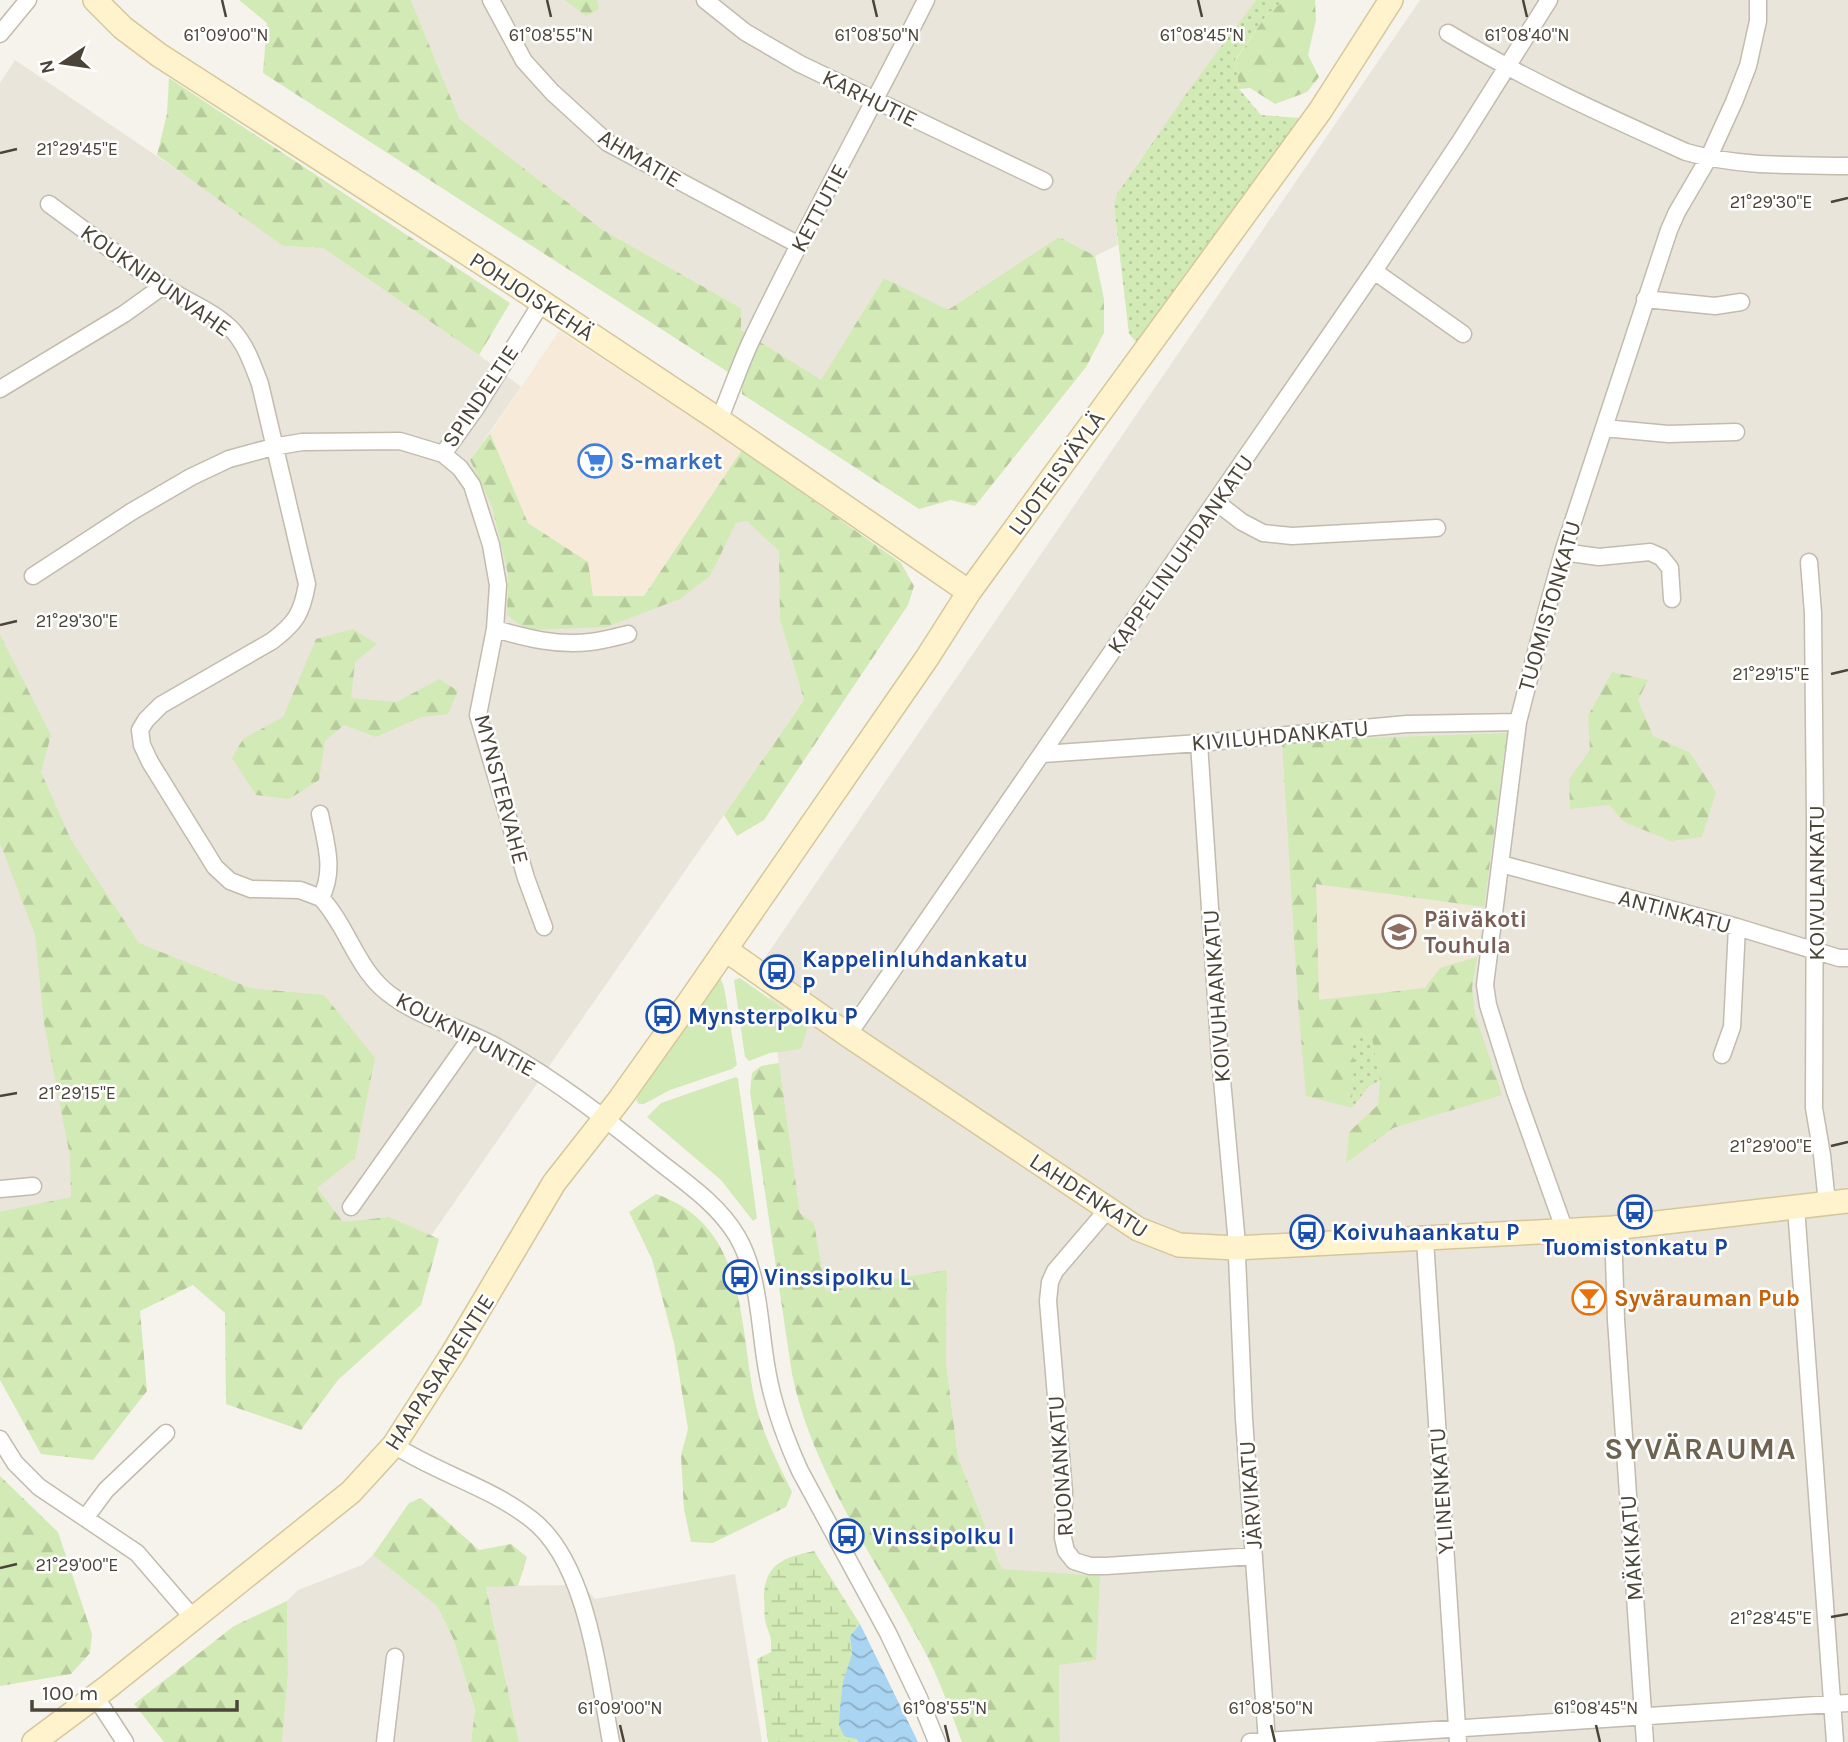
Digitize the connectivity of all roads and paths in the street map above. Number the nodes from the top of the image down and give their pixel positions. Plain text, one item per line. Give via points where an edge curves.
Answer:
1 (28, 0) edge
2 (95, 0) edge
3 (491, 0) edge
4 (705, 0) edge
5 (926, 0) edge
6 (1391, 0) edge
7 (1549, 0) edge
8 (1758, 0) edge
9 (1448, 33) dead end
10 (0, 34) edge
11 (1505, 68) junction
12 (876, 101) junction
13 (1708, 159) junction
14 (1848, 166) edge
15 (1044, 181) dead end
16 (49, 204) dead end
17 (799, 244) junction
18 (1374, 271) junction
19 (163, 286) junction
20 (1645, 299) junction
21 (541, 302) junction
22 (1741, 302) dead end
23 (1463, 334) dead end
24 (0, 389) edge
25 (719, 420) junction
26 (1604, 428) junction
27 (1736, 432) dead end
28 (273, 447) junction
29 (443, 454) junction
30 (1216, 502) junction
31 (1437, 528) dead end
32 (1563, 552) junction
33 (1809, 562) dead end
34 (33, 576) dead end
35 (969, 592) junction
36 (1672, 599) dead end
37 (495, 629) junction
38 (628, 634) dead end
39 (1518, 722) junction
40 (1199, 743) junction
41 (1043, 754) junction
42 (320, 814) dead end
43 (1501, 864) junction
44 (321, 898) junction
45 (544, 927) dead end
46 (1737, 927) junction
47 (726, 950) junction
48 (1816, 950) junction
49 (1848, 958) edge
50 (848, 1035) junction
51 (472, 1036) junction
52 (1722, 1055) dead end
53 (604, 1119) junction
54 (33, 1186) dead end
55 (0, 1189) edge
56 (1838, 1202) edge
57 (351, 1207) dead end
58 (1796, 1207) junction
59 (1108, 1209) junction
60 (1613, 1228) junction
61 (1565, 1231) junction
62 (1426, 1240) junction
63 (1236, 1248) junction
64 (166, 1433) dead end
65 (0, 1439) edge
66 (394, 1445) junction
67 (86, 1517) junction
68 (1254, 1556) junction
69 (193, 1618) junction
70 (395, 1657) dead end
71 (95, 1696) junction
72 (1840, 1703) edge
73 (1644, 1716) junction
74 (1458, 1735) edge
75 (1267, 1741) edge
76 (34, 1742) edge
77 (125, 1742) edge
78 (385, 1742) edge
79 (611, 1742) edge
80 (937, 1742) edge
81 (1250, 1742) edge
82 (1645, 1742) edge
83 (1835, 1742) edge

1 - 10 street
2 - 21 main road, POHJOISKEHÄ via 122,28 159,55
3 - 17 street, AHMATIE via 524,61 608,143
4 - 12 street, KARHUTIE via 745,32
5 - 12 street, KETTUTIE
6 - 35 main road, LUOTEISVÄYLÄ via 1320,111
7 - 11 street, KAPPELINLUHDANKATU
8 - 13 street, TUOMISTONKATU via 1748,66
9 - 11 street
11 - 13 street
11 - 18 street, KAPPELINLUHDANKATU
12 - 15 street, KARHUTIE
12 - 17 street, KETTUTIE
13 - 14 street
13 - 20 street, TUOMISTONKATU via 1677,212
16 - 19 street, KOUKNIPUNVAHE
17 - 25 street, KETTUTIE
18 - 23 street
18 - 30 street, KAPPELINLUHDANKATU
19 - 24 street
19 - 28 street, KOUKNIPUNVAHE via 213,316 244,345 260,384
20 - 22 street via 1715,306
20 - 26 street, TUOMISTONKATU
21 - 25 main road, POHJOISKEHÄ
21 - 29 street, SPINDELTIE
25 - 35 main road, POHJOISKEHÄ
26 - 27 street via 1668,434
26 - 32 street, TUOMISTONKATU
28 - 29 street, SPINDELTIE via 302,442 400,441
28 - 34 street, SPINDELTIE via 229,459 191,477
28 - 44 street via 307,584 303,610 272,641 160,705 140,730 150,762 215,867 230,881 251,889 300,890
29 - 37 street, MYNSTERVAHE via 460,468 480,506 498,585
30 - 31 street via 1263,533 1292,536
30 - 41 street, KAPPELINLUHDANKATU
32 - 36 street via 1599,557 1650,552 1670,568
32 - 39 street, TUOMISTONKATU
33 - 48 street, KOIVULANKATU
35 - 47 main road, LUOTEISVÄYLÄ
37 - 38 street via 559,642 590,642
37 - 45 street, MYNSTERVAHE via 478,715
39 - 40 street, KIVILUHDANKATU via 1407,724
39 - 43 street, TUOMISTONKATU
40 - 41 street, KIVILUHDANKATU
40 - 63 street, KOIVUHAANKATU
41 - 50 street, KAPPELINLUHDANKATU
42 - 44 street via 329,862 328,884
43 - 46 street, ANTINKATU
43 - 61 street, TUOMISTONKATU via 1485,985 1488,1005
44 - 51 street, KOUKNIPUNTIE via 360,962 390,996
46 - 48 street, ANTINKATU
46 - 52 street via 1732,1027
47 - 50 main road, LAHDENKATU
47 - 53 main road, HAAPASAARENTIE
48 - 49 street, ANTINKATU
48 - 56 street, KOIVULANKATU via 1814,1108 1822,1155
50 - 59 main road, LAHDENKATU
51 - 53 street, KOUKNIPUNTIE via 528,1065
51 - 57 street
53 - 66 main road, HAAPASAARENTIE via 554,1183
53 - 80 street, KOUKNIPUNTIE via 712,1204 739,1239 748,1261 776,1416 800,1471 906,1670
54 - 55 street
56 - 58 main road, LAHDENKATU
58 - 60 main road, LAHDENKATU
58 - 72 street
59 - 63 main road, LAHDENKATU via 1155,1238 1179,1245
59 - 68 street, RUONANKATU via 1055,1270 1050,1282 1066,1551 1074,1561 1090,1566
60 - 61 main road, LAHDENKATU
60 - 73 street, MÄKIKATU
61 - 62 main road, LAHDENKATU
62 - 63 main road, LAHDENKATU
62 - 74 street, YLINENKATU
63 - 68 street, JÄRVIKATU
64 - 67 street via 106,1490
65 - 67 street via 39,1487
66 - 69 main road, HAAPASAARENTIE via 351,1493
66 - 79 street via 492,1495 551,1537 580,1596
67 - 69 street via 137,1553
68 - 75 street, JÄRVIKATU
69 - 71 main road, HAAPASAARENTIE
70 - 78 street
71 - 76 main road, HAAPASAARENTIE
71 - 77 street
72 - 73 street
72 - 83 street
73 - 74 street
73 - 82 street, MÄKIKATU
74 - 75 street
75 - 81 street

